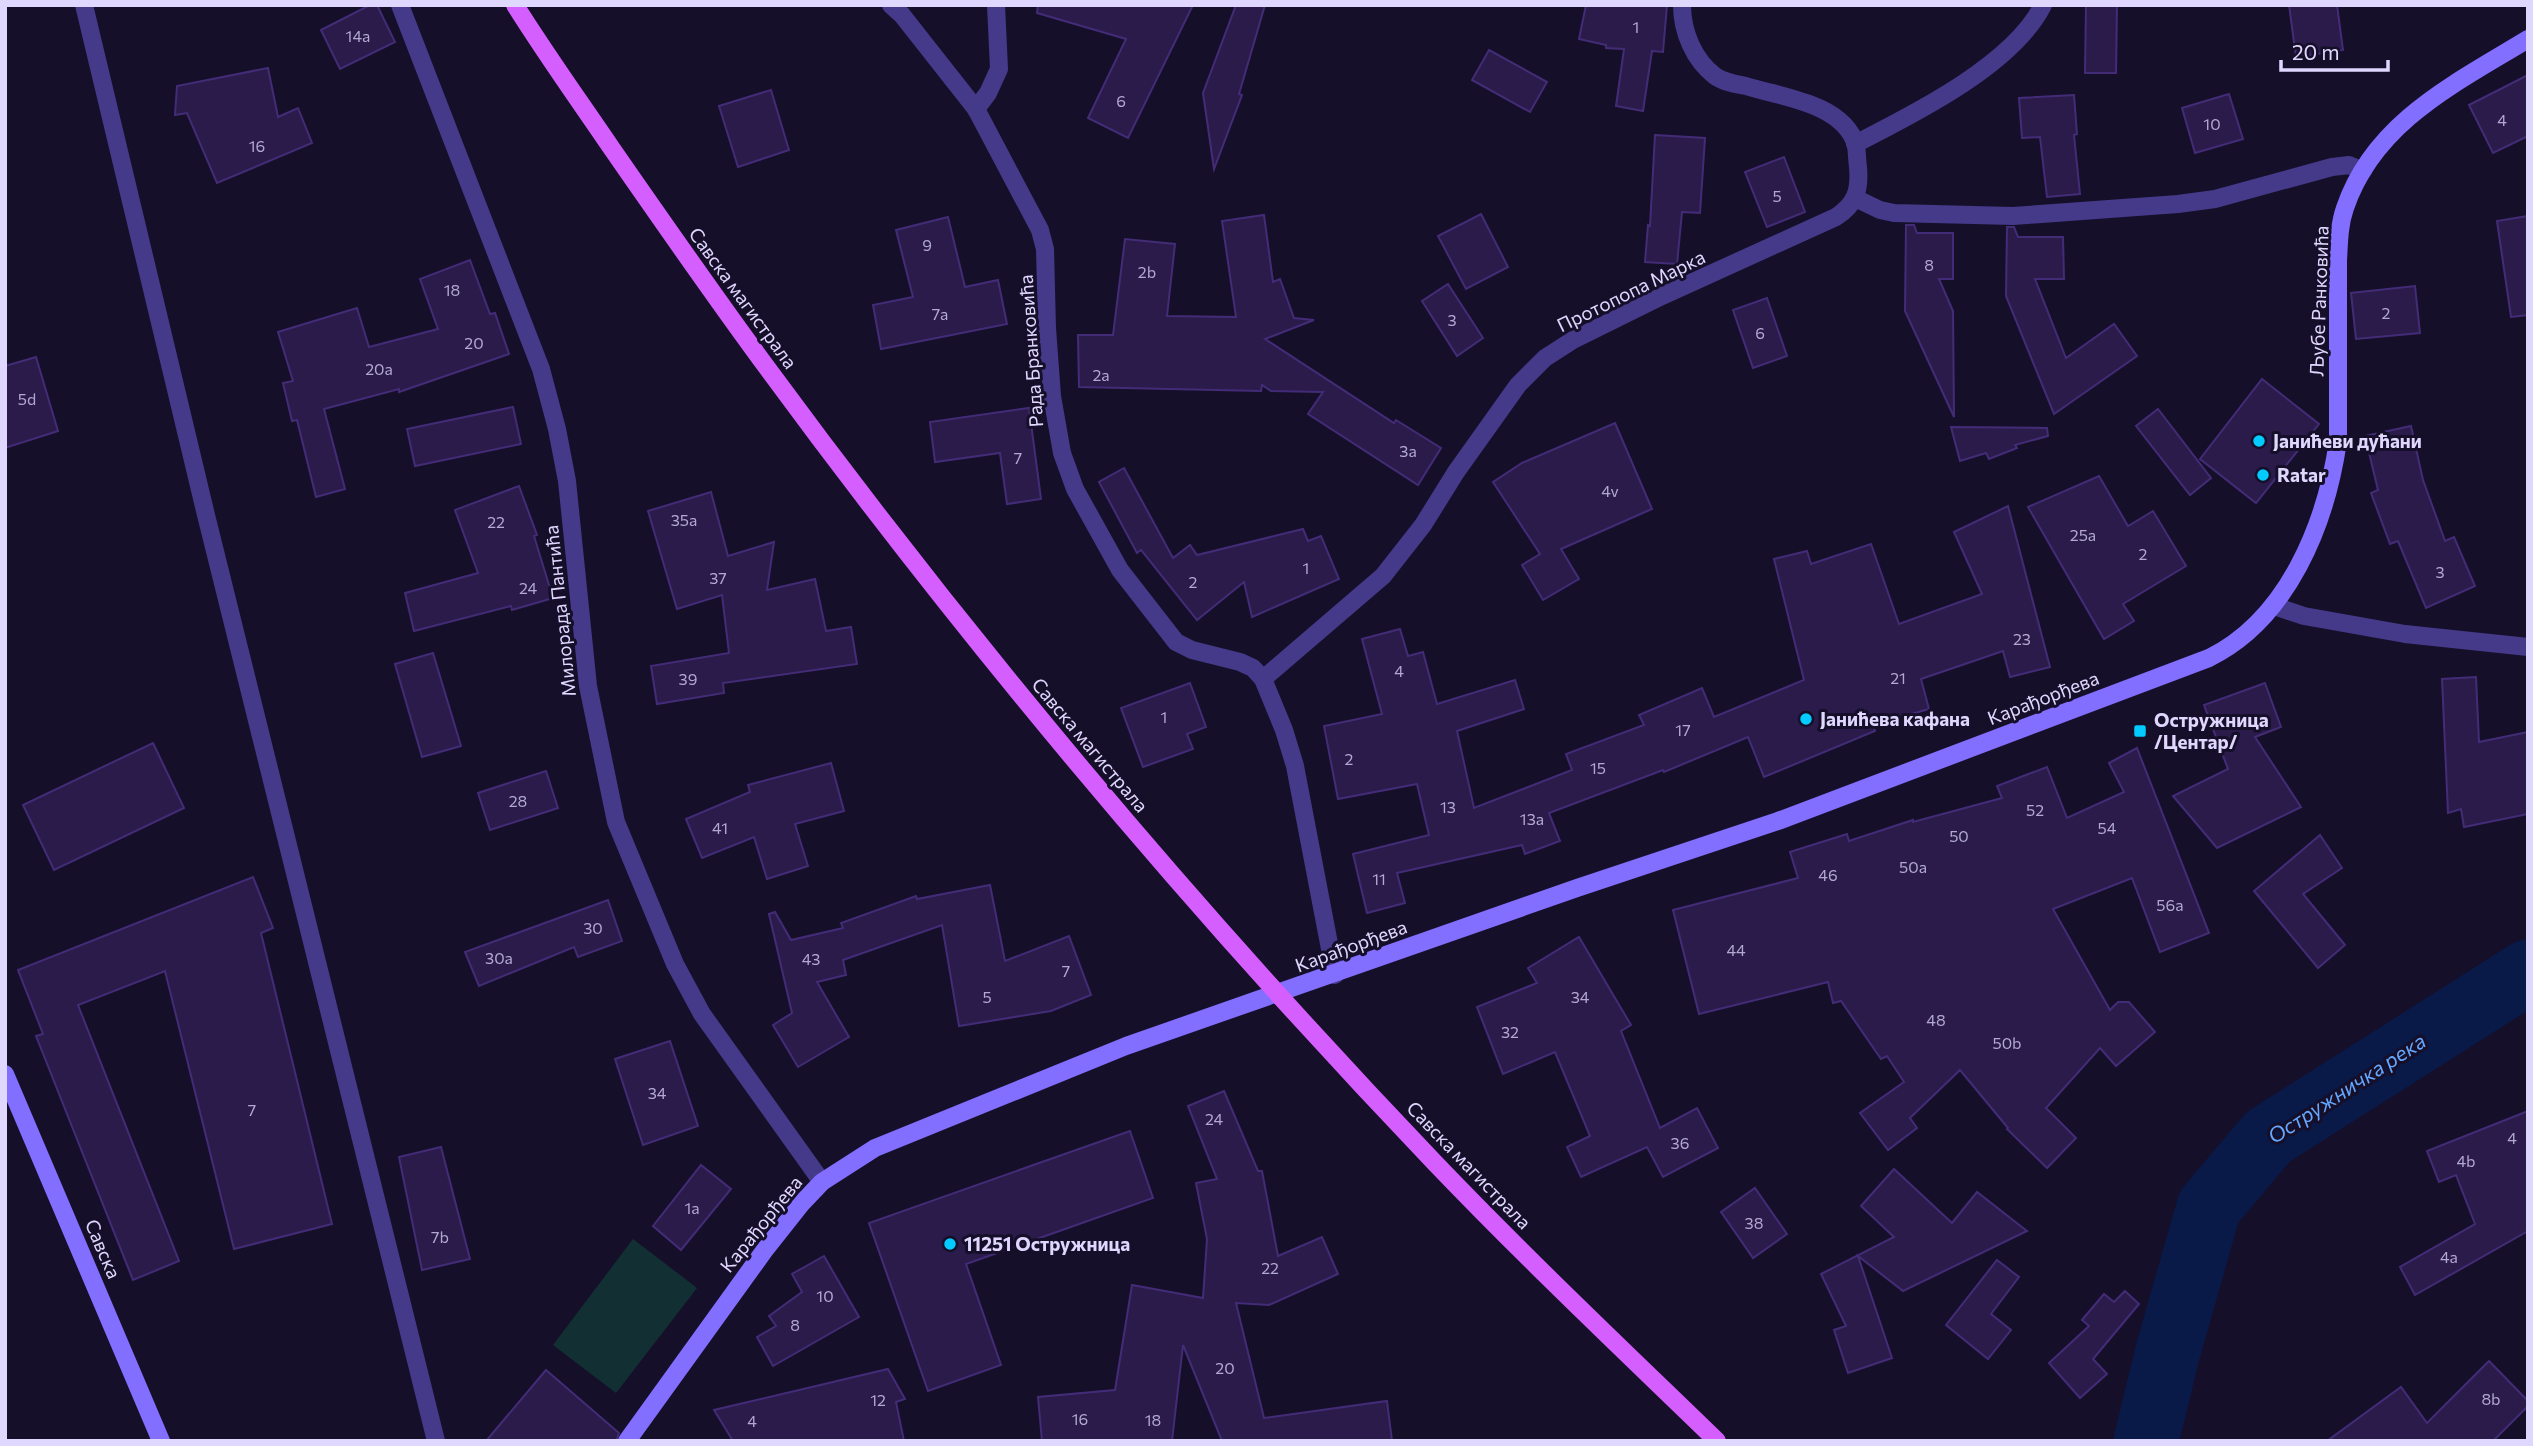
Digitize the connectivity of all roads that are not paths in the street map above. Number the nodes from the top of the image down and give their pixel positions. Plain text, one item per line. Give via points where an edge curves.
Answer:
1 (84, 5) edge
2 (400, 5) edge
3 (515, 5) edge
4 (891, 5) edge
5 (996, 5) edge
6 (1682, 5) edge
7 (2043, 5) edge
8 (2528, 39) edge
9 (976, 109) junction
10 (1856, 144) junction
11 (2363, 171) junction
12 (1856, 198) junction
13 (2274, 606) junction
14 (2526, 647) edge
15 (1263, 679) junction
16 (1335, 975) junction
17 (5, 1074) edge
18 (822, 1182) junction
19 (161, 1441) edge
20 (436, 1441) edge
21 (626, 1441) edge
22 (1717, 1441) edge

1 - 20 street
2 - 18 street, Милорада Пантића via 541,369 558,429 588,687 616,822 675,964 702,1014
3 - 22 main road, Савска магистрала via 702,278 845,473 1114,808 1436,1163
4 - 9 street, Рада Бранковића
5 - 9 street via 999,69
6 - 10 street via 1690,44 1718,79 1819,107 1844,126
7 - 10 street via 2025,32 1972,77
8 - 11 street, Љубе Ранковића via 2411,114 2381,142
9 - 15 street, Рада Бранковића via 1040,230 1045,248 1052,396 1062,453 1075,489 1120,570 1176,642 1240,662
10 - 12 street
11 - 12 street via 2350,165 2332,167 2215,199 2178,204 2012,216 1894,213
11 - 13 street, Љубе Ранковића via 2344,209 2340,232 2334,468 2305,550
12 - 15 street, Протопопа Марка via 1836,217 1573,340 1534,367 1383,576
13 - 14 street via 2304,617 2405,634
13 - 16 street, Карађорђева via 2246,635 2209,657 1778,821
15 - 16 street via 1295,766
16 - 18 street, Карађорђева via 1126,1046 970,1108 875,1148
17 - 19 street, Савска
18 - 21 street, Карађорђева via 764,1251

